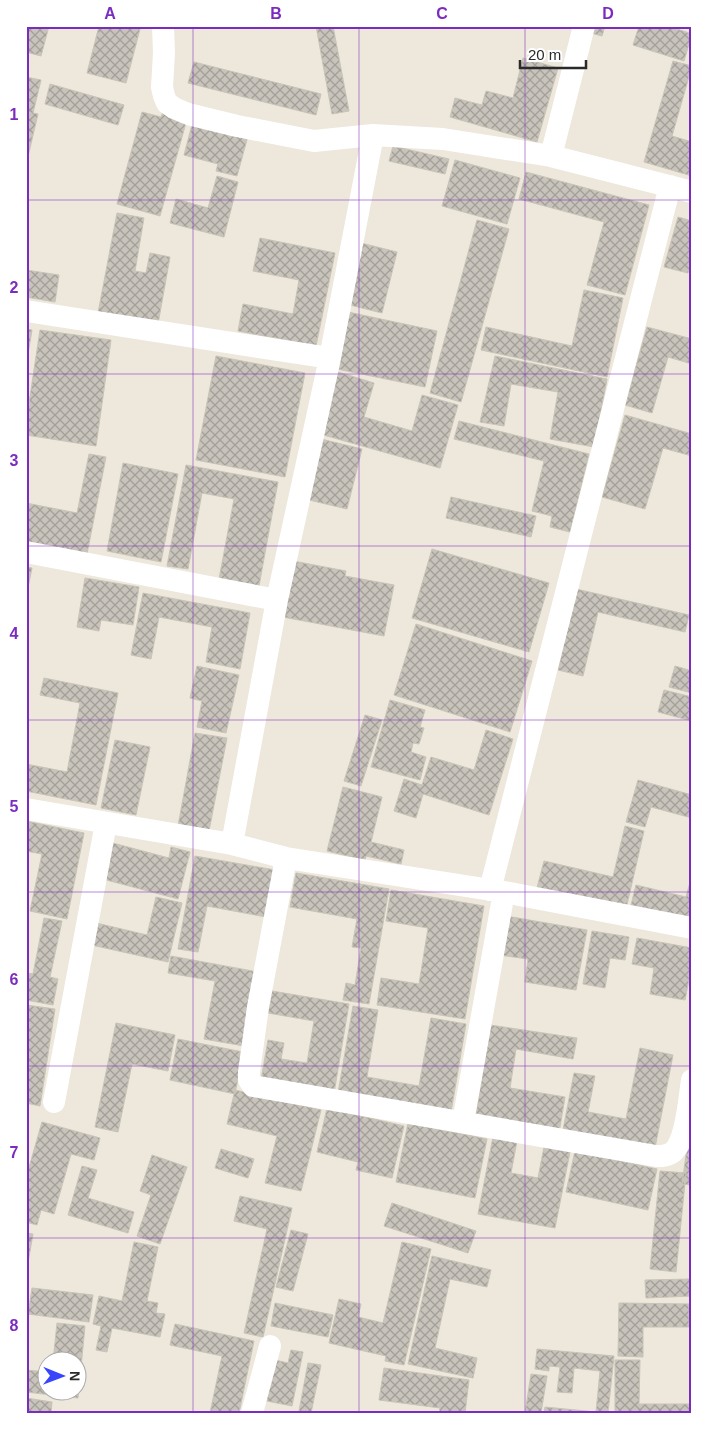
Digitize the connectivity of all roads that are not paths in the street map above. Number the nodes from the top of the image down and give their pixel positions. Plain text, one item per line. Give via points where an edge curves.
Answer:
1 (163, 26) edge
2 (584, 26) edge
3 (373, 136) junction
4 (551, 156) junction
5 (670, 186) junction
6 (692, 192) edge
7 (26, 311) edge
8 (330, 358) junction
9 (26, 552) edge
10 (278, 600) junction
11 (26, 809) edge
12 (106, 823) junction
13 (232, 844) junction
14 (286, 858) junction
15 (497, 891) junction
16 (692, 928) edge
17 (692, 1080) edge
18 (54, 1102) dead end
19 (463, 1122) junction
20 (270, 1346) dead end
21 (252, 1413) edge

1 - 3 street via 162,87 167,103 174,108 236,126 314,142
2 - 4 street
3 - 4 street via 443,139
3 - 8 street
4 - 5 street
5 - 6 street
5 - 15 street
7 - 8 street
8 - 10 street
9 - 10 street
10 - 13 street
11 - 12 street
12 - 13 street
12 - 18 street
13 - 14 street
14 - 15 street
14 - 19 street via 258,1007 249,1080 253,1086
15 - 16 street
15 - 19 street
17 - 19 street via 683,1132 675,1150 664,1156
20 - 21 street

